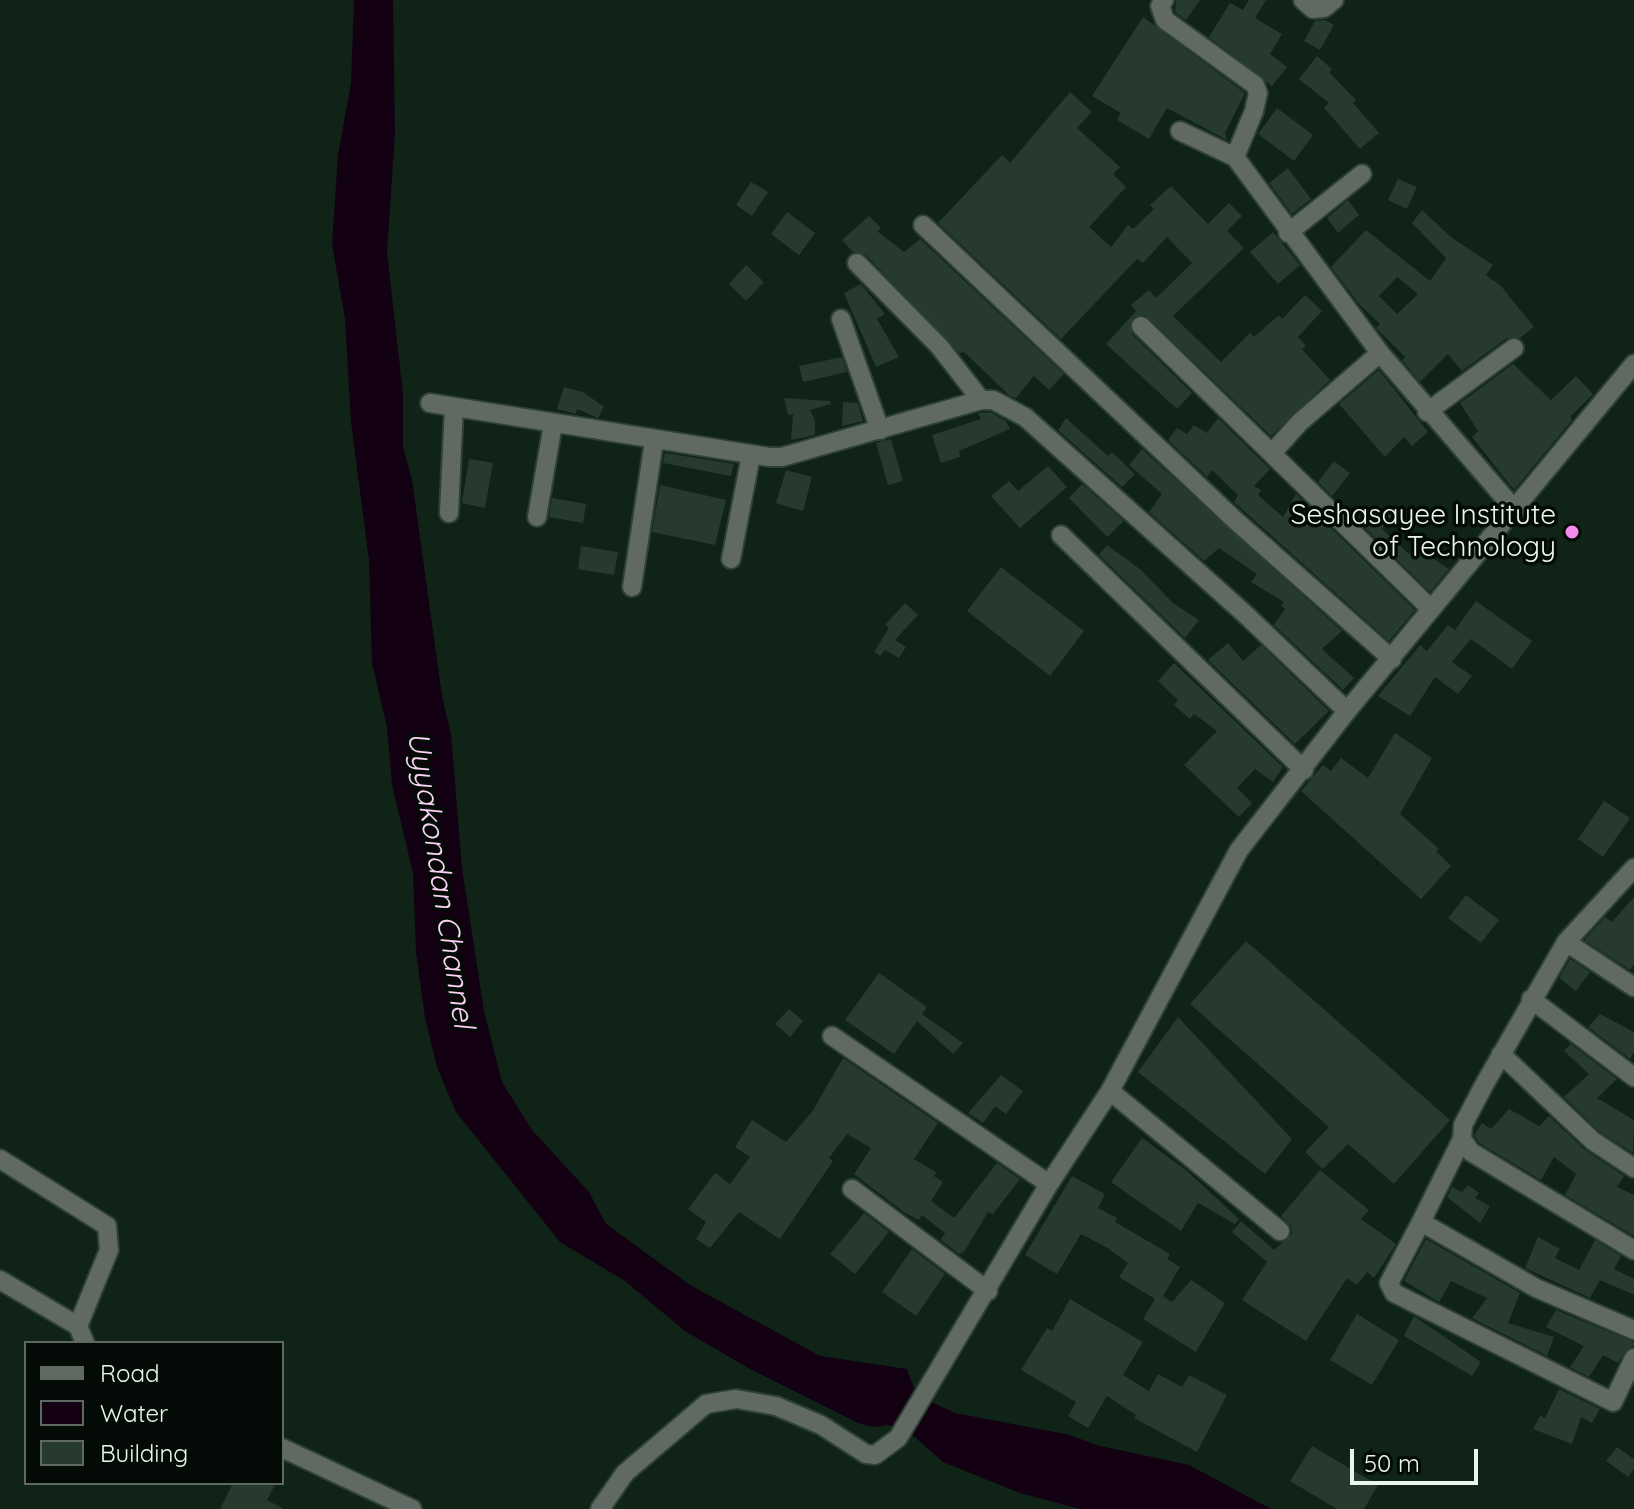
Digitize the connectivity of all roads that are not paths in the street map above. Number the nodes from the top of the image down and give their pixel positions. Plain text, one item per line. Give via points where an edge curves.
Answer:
1 (1164, 0) edge
2 (1303, 0) edge
3 (1334, 0) edge
4 (1180, 131) dead end
5 (1235, 157) junction
6 (1362, 174) dead end
7 (923, 225) dead end
8 (1288, 233) junction
9 (857, 263) dead end
10 (841, 319) dead end
11 (1141, 326) dead end
12 (1514, 348) dead end
13 (1380, 353) junction
14 (1634, 364) edge
15 (981, 400) junction
16 (430, 403) dead end
17 (454, 407) junction
18 (1427, 412) junction
19 (553, 424) junction
20 (880, 430) junction
21 (654, 441) junction
22 (1272, 453) junction
23 (751, 455) junction
24 (1515, 510) junction
25 (449, 513) dead end
26 (537, 517) dead end
27 (1061, 535) dead end
28 (731, 559) dead end
29 (632, 587) dead end
30 (1431, 609) junction
31 (1392, 659) junction
32 (1347, 711) junction
33 (1304, 770) junction
34 (1630, 880) edge
35 (1566, 942) junction
36 (1634, 987) edge
37 (1531, 999) junction
38 (832, 1036) dead end
39 (1501, 1054) junction
40 (1634, 1077) edge
41 (1110, 1091) junction
42 (1462, 1139) junction
43 (0, 1159) edge
44 (1634, 1168) edge
45 (1049, 1184) junction
46 (852, 1189) dead end
47 (1421, 1222) junction
48 (1280, 1231) dead end
49 (1634, 1250) edge
50 (0, 1280) edge
51 (988, 1291) junction
52 (1634, 1330) edge
53 (81, 1334) edge
54 (1634, 1358) edge
55 (284, 1449) edge
56 (412, 1509) edge
57 (600, 1509) edge

1 - 5 street via 1160,6 1165,20 1255,85 1254,111
2 - 3 street via 1313,9
4 - 5 street
5 - 8 street
6 - 8 street
7 - 31 street via 1236,521
8 - 13 street
9 - 15 street via 939,346
10 - 20 street
11 - 22 street
12 - 18 street
13 - 18 street
13 - 22 street
14 - 24 street
15 - 20 street
15 - 32 street via 1008,406 1025,417
16 - 17 street
17 - 19 street
17 - 25 street
18 - 24 street
19 - 21 street
19 - 26 street
20 - 23 street via 782,457
21 - 23 street
21 - 29 street
22 - 30 street
23 - 28 street
24 - 30 street
27 - 33 street
30 - 31 street
31 - 32 street
32 - 33 street
33 - 41 street via 1239,850
34 - 35 street
35 - 36 street
35 - 37 street
37 - 39 street
37 - 40 street
38 - 45 street
39 - 42 street via 1463,1125
39 - 44 street via 1593,1141
41 - 45 street
41 - 48 street
42 - 47 street
42 - 49 street via 1471,1152
43 - 53 street via 107,1226 109,1250
45 - 51 street
46 - 51 street
47 - 52 street via 1536,1288
47 - 54 street via 1392,1274 1394,1293 1613,1402
50 - 53 street
51 - 57 street via 898,1438 875,1455 776,1406 736,1399 706,1404 625,1473
55 - 56 street

